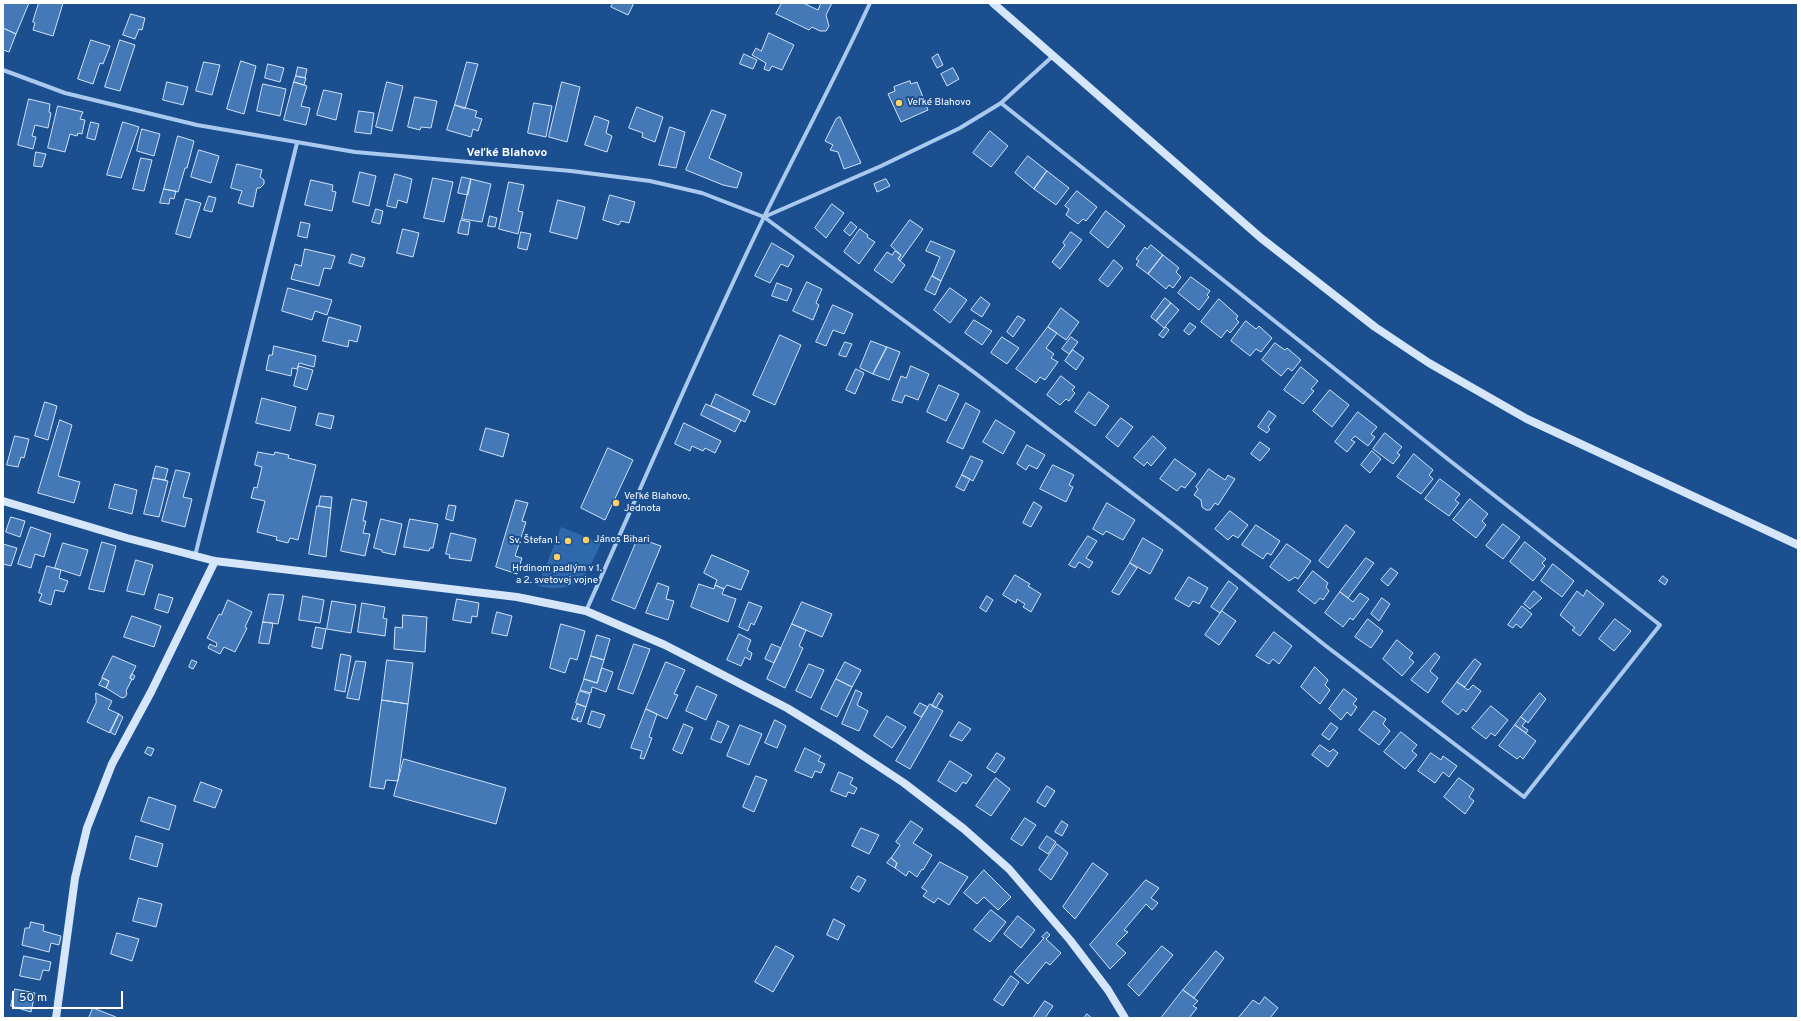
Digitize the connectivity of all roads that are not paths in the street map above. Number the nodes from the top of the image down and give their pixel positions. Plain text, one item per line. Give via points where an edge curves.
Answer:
1 (870, 3) edge
2 (993, 3) edge
3 (1054, 56) junction
4 (3, 70) edge
5 (1001, 103) junction
6 (297, 143) junction
7 (764, 217) junction
8 (3, 501) edge
9 (1798, 545) edge
10 (195, 556) junction
11 (215, 561) junction
12 (586, 611) junction
13 (56, 1018) edge
14 (1125, 1018) edge

1 - 7 street
2 - 3 street
3 - 5 street
3 - 9 street via 1261,238 1375,327 1429,363 1527,419
4 - 6 street via 65,93 121,108
5 - 7 street via 960,128
5 - 7 street via 1442,455 1660,625 1524,797 982,378
6 - 7 street via 355,152 571,171 650,181 702,193
6 - 10 street
7 - 12 street via 684,388
8 - 10 street
10 - 11 street
11 - 12 street via 517,597
11 - 13 street via 151,692 112,764 89,821 75,878
12 - 14 street via 665,645 787,708 916,792 964,829 1009,869 1070,940 1108,990

